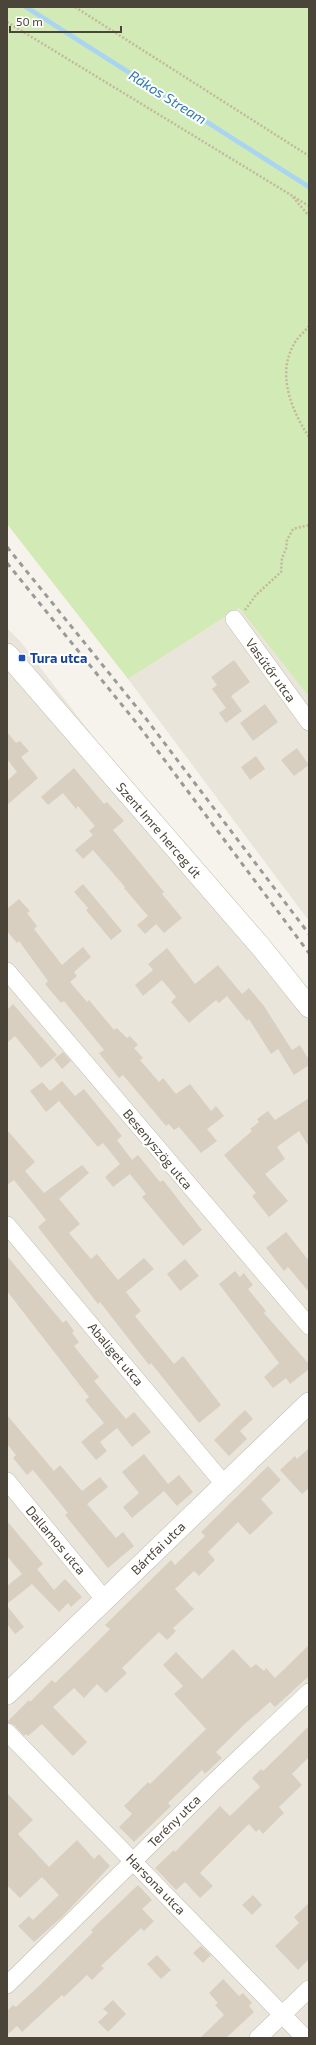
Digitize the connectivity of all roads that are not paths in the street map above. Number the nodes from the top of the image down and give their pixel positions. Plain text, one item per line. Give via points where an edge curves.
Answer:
1 (234, 619) road end
2 (7, 654) edge
3 (309, 722) edge
4 (7, 971) edge
5 (309, 1008) edge
6 (7, 1225) edge
7 (309, 1326) edge
8 (309, 1403) edge
9 (7, 1481) edge
10 (224, 1484) junction
11 (105, 1600) junction
12 (309, 1692) edge
13 (7, 1694) edge
14 (7, 1732) edge
15 (134, 1861) junction
16 (7, 1985) edge
17 (309, 1989) edge
18 (282, 2015) junction
19 (258, 2038) edge
20 (305, 2038) edge

1 - 3 street, Vasútőr utca
2 - 5 street, Szent Imre herceg út via 261,947
4 - 7 street, Besenyszög utca
6 - 10 street, Abaliget utca
8 - 10 street, Bártfai utca
9 - 11 street, Dallamos utca
10 - 11 street, Bártfai utca
11 - 13 street, Bártfai utca
12 - 15 street, Terény utca
14 - 15 street, Harsona utca
15 - 16 street, Terény utca
15 - 18 street, Harsona utca
17 - 18 street
18 - 19 street
18 - 20 street, Harsona utca

